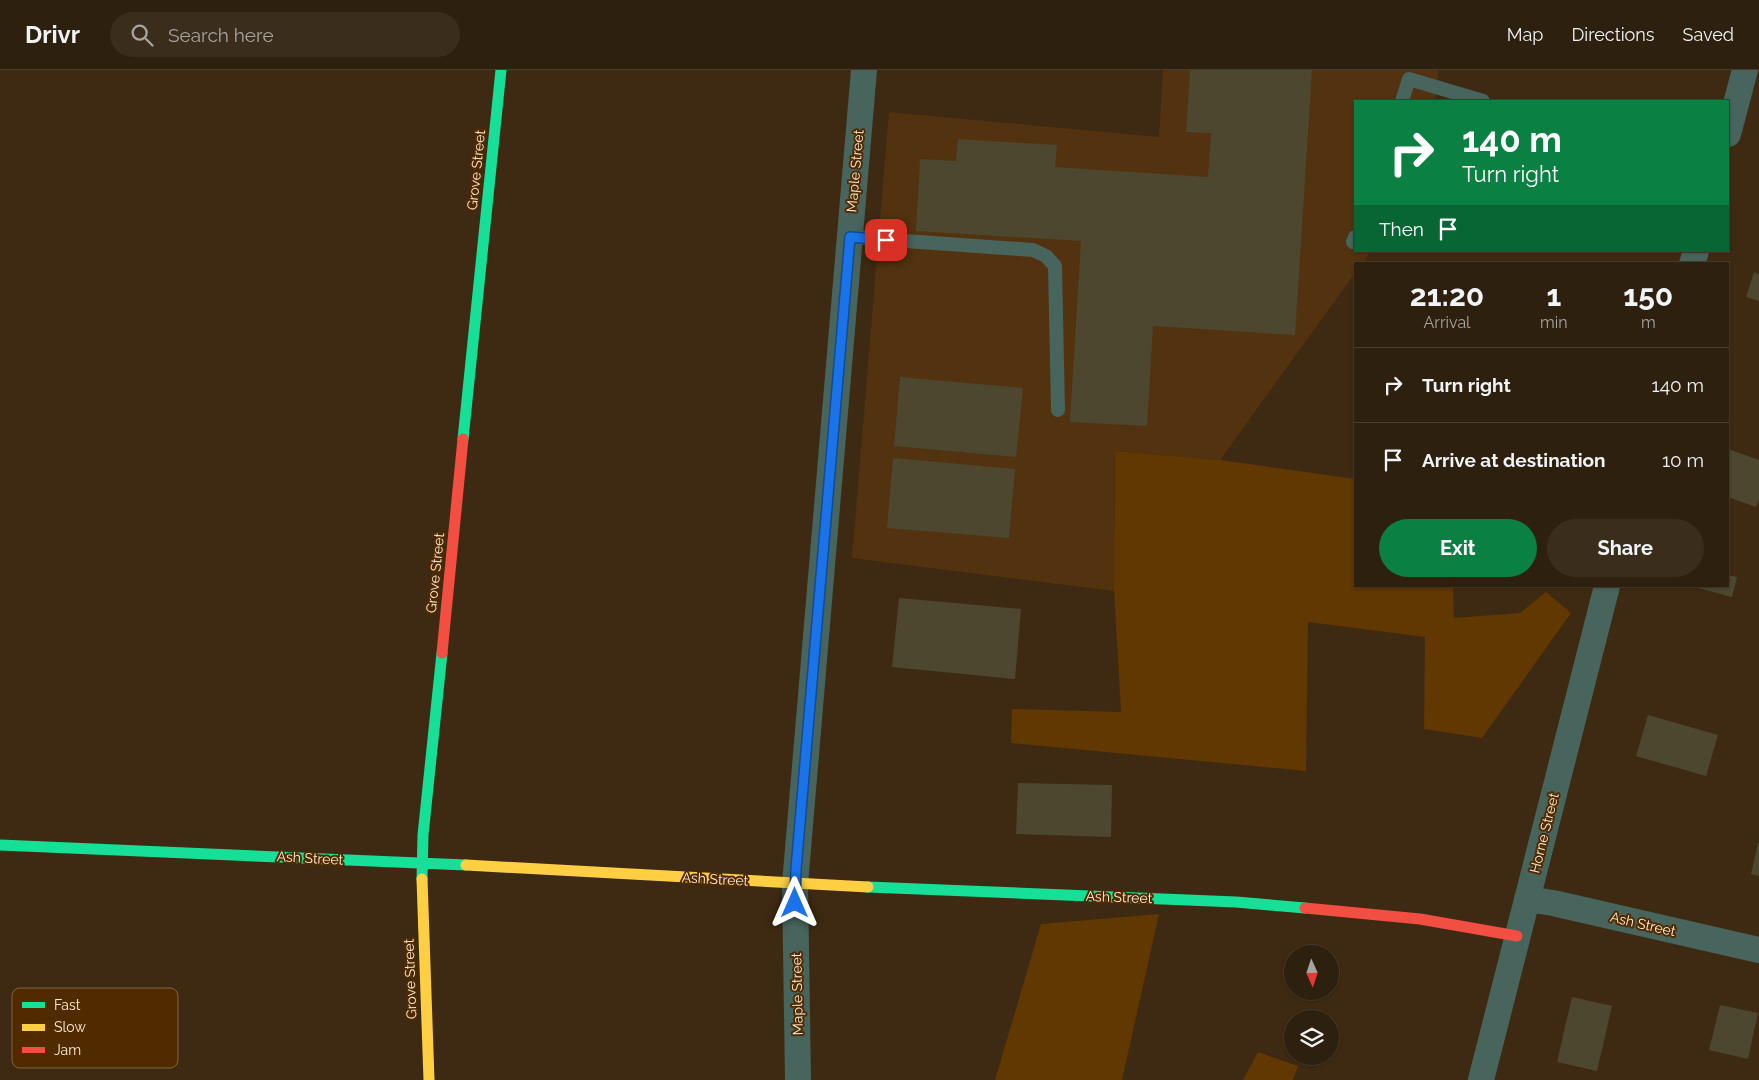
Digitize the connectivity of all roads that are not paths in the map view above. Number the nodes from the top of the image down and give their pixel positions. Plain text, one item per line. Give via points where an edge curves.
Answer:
1 (500, 70) edge
2 (864, 70) edge
3 (1745, 70) edge
4 (1402, 100) edge
5 (1479, 100) edge
6 (1729, 130) edge
7 (850, 237) junction
8 (1058, 410) dead end
9 (1607, 587) edge
10 (0, 845) edge
11 (422, 863) junction
12 (795, 884) junction
13 (1527, 899) junction
14 (1517, 936) junction
15 (1759, 950) edge
16 (429, 1080) edge
17 (798, 1080) edge
18 (1481, 1080) edge

1 - 11 street, Grove Street
2 - 7 street, Maple Street
3 - 6 street
4 - 5 lane via 1409,80
7 - 8 lane via 1033,250 1046,256 1055,266
7 - 12 street, Maple Street
9 - 13 street, Horne Street
10 - 11 street, Ash Street
11 - 12 street, Ash Street
11 - 16 street, Grove Street
12 - 14 street, Ash Street via 1236,902 1420,919
12 - 17 street, Maple Street
13 - 14 street, Horne Street
13 - 15 street, Ash Street
14 - 18 street, Horne Street

